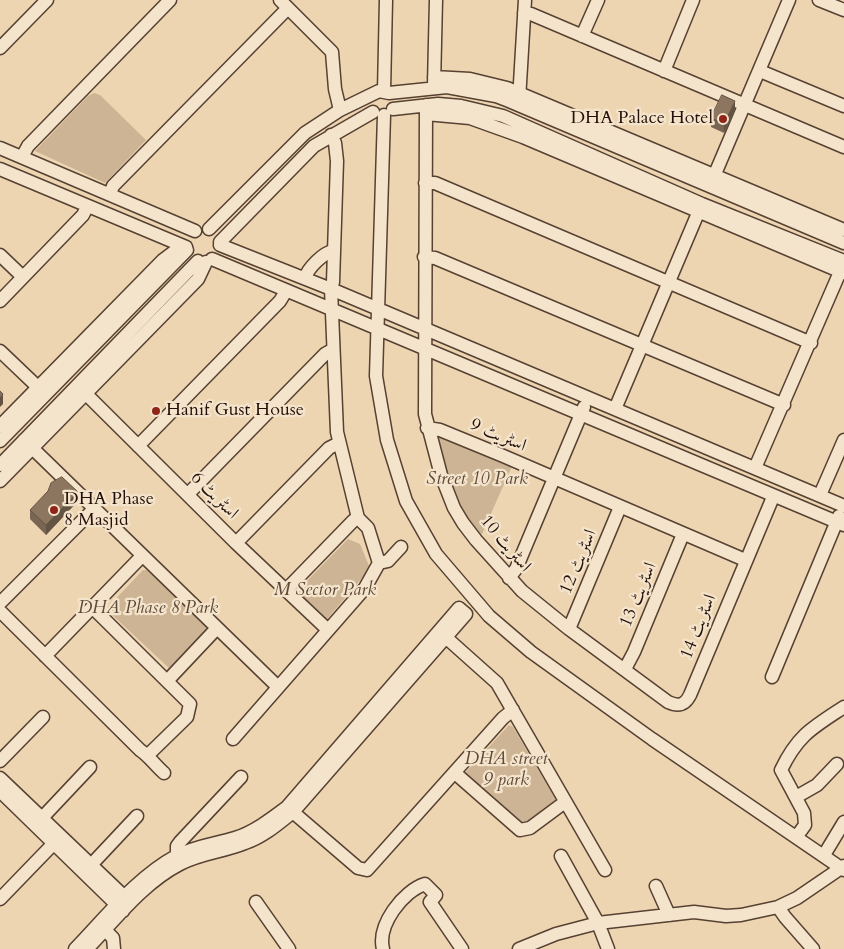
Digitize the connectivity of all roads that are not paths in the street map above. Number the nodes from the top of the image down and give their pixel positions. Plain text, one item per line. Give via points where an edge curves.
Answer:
1 (47, 0) edge
2 (170, 0) edge
3 (386, 0) edge
4 (436, 0) edge
5 (525, 0) edge
6 (598, 0) edge
7 (694, 0) edge
8 (789, 0) edge
9 (819, 0) edge
10 (284, 4) edge
11 (844, 10) edge
12 (524, 13) junction
13 (582, 36) junction
14 (0, 48) edge
15 (664, 71) junction
16 (760, 71) junction
17 (434, 82) junction
18 (386, 92) junction
19 (371, 97) junction
20 (519, 99) junction
21 (745, 105) junction
22 (844, 106) edge
23 (426, 109) junction
24 (340, 110) junction
25 (383, 112) junction
26 (511, 120) junction
27 (331, 135) junction
28 (844, 147) edge
29 (0, 148) edge
30 (22, 158) junction
31 (0, 169) edge
32 (65, 176) junction
33 (712, 180) junction
34 (425, 183) junction
35 (58, 193) junction
36 (110, 194) junction
37 (88, 207) junction
38 (700, 209) junction
39 (208, 229) junction
40 (195, 230) junction
41 (844, 230) edge
42 (220, 243) junction
43 (844, 243) edge
44 (187, 249) junction
45 (334, 252) junction
46 (0, 255) edge
47 (424, 257) junction
48 (205, 261) junction
49 (843, 267) edge
50 (23, 277) junction
51 (305, 278) junction
52 (669, 283) junction
53 (331, 289) junction
54 (286, 291) junction
55 (0, 302) edge
56 (379, 309) junction
57 (332, 310) junction
58 (424, 328) junction
59 (377, 330) junction
60 (811, 342) junction
61 (643, 346) junction
62 (424, 349) junction
63 (332, 350) junction
64 (0, 351) edge
65 (82, 389) junction
66 (42, 390) junction
67 (588, 398) junction
68 (784, 405) junction
69 (57, 406) junction
70 (615, 409) junction
71 (580, 415) junction
72 (0, 426) edge
73 (427, 428) junction
74 (0, 440) edge
75 (844, 440) edge
76 (339, 443) junction
77 (28, 444) junction
78 (138, 446) junction
79 (0, 465) edge
80 (755, 468) junction
81 (554, 479) junction
82 (0, 481) edge
83 (188, 494) junction
84 (820, 495) junction
85 (773, 497) junction
86 (620, 506) junction
87 (844, 506) edge
88 (94, 509) junction
89 (358, 518) junction
90 (840, 524) edge
91 (683, 534) junction
92 (236, 543) junction
93 (401, 547) dead end
94 (142, 556) junction
95 (745, 560) junction
96 (379, 564) junction
97 (509, 578) junction
98 (286, 590) junction
99 (0, 603) edge
100 (93, 608) junction
101 (0, 611) edge
102 (463, 611) dead end
103 (217, 628) junction
104 (328, 630) junction
105 (569, 630) junction
106 (443, 635) junction
107 (45, 656) junction
108 (625, 669) junction
109 (772, 677) dead end
110 (168, 680) junction
111 (278, 687) junction
112 (682, 704) joint
113 (844, 707) edge
114 (512, 710) junction
115 (43, 718) dead end
116 (233, 738) dead end
117 (149, 754) junction
118 (0, 761) edge
119 (837, 764) dead end
120 (90, 768) dead end
121 (164, 773) dead end
122 (455, 773) junction
123 (241, 776) dead end
124 (0, 778) edge
125 (2, 796) edge
126 (796, 797) junction
127 (564, 802) junction
128 (290, 809) junction
129 (137, 816) dead end
130 (42, 818) junction
131 (844, 822) edge
132 (797, 836) junction
133 (57, 840) junction
134 (177, 855) junction
135 (824, 855) junction
136 (561, 856) dead end
137 (90, 865) junction
138 (843, 868) edge
139 (605, 870) dead end
140 (656, 886) dead end
141 (0, 899) edge
142 (256, 902) dead end
143 (124, 904) junction
144 (778, 907) junction
145 (669, 915) junction
146 (598, 923) junction
147 (105, 930) junction
148 (75, 949) edge
149 (87, 949) edge
150 (114, 949) edge
151 (289, 949) edge
152 (383, 949) edge
153 (462, 949) edge
154 (519, 949) edge
155 (608, 949) edge
156 (813, 949) edge

1 - 14 street
2 - 30 street via 28,146
3 - 18 street
4 - 17 street
5 - 12 street
6 - 13 street
7 - 15 street
8 - 16 street
9 - 11 street
10 - 24 street via 332,52 334,89
10 - 36 street via 113,186
12 - 13 street
12 - 20 street
13 - 15 street
15 - 21 street
16 - 21 street
16 - 22 street
17 - 18 street
17 - 20 street
18 - 19 street via 379,91
18 - 25 street via 394,100
19 - 24 street
19 - 25 street via 369,105
20 - 26 street
20 - 33 street
21 - 28 street
21 - 33 street
23 - 25 street
23 - 26 street via 461,106
23 - 34 street, اسٹریٹ 10
23 - 38 street via 500,128
24 - 39 street via 296,140
25 - 27 street
25 - 56 street
26 - 38 street
27 - 42 street via 307,153
27 - 45 street via 337,161
29 - 30 street
30 - 32 street
31 - 35 street
32 - 35 street
32 - 36 street
33 - 41 street
33 - 43 street
34 - 47 street, اسٹریٹ 10
34 - 52 street via 435,183
35 - 37 street
36 - 40 street
37 - 44 street
37 - 50 street
38 - 49 street
38 - 52 street
39 - 40 street
39 - 42 street via 216,234
40 - 44 street via 187,240
42 - 48 street via 218,253
42 - 51 street
44 - 48 street via 190,256
44 - 66 street via 175,251 162,260
45 - 51 street via 327,252
45 - 53 street
46 - 50 street
47 - 58 street, اسٹریٹ 10
47 - 61 street via 435,258
48 - 54 street
48 - 65 street via 198,279
49 - 60 street
50 - 55 street
51 - 53 street
52 - 60 street
52 - 61 street
53 - 56 street
53 - 57 street
54 - 57 street
54 - 78 street via 280,301
56 - 58 street
56 - 59 street
57 - 59 street
57 - 63 street
58 - 62 street, اسٹریٹ 10
58 - 67 street
59 - 62 street
59 - 132 street via 376,376 387,440 406,501 436,554 467,592 489,616 532,652 652,739
60 - 68 street
61 - 68 street
61 - 70 street
62 - 71 street
62 - 73 street, اسٹریٹ 10
63 - 76 street
63 - 83 street
64 - 66 street
65 - 69 street
65 - 77 street
65 - 78 street, اسٹریٹ 6
66 - 69 street
66 - 72 street
66 - 74 street
67 - 70 street
67 - 71 street
68 - 80 street
69 - 77 street
70 - 80 street
71 - 81 street
71 - 85 street
73 - 81 street, اسٹریٹ 9 via 440,430
73 - 97 street, اسٹریٹ 10 via 440,475 454,508
75 - 84 street
76 - 89 street
76 - 92 street via 329,448
77 - 79 street
77 - 82 street
77 - 88 street
78 - 83 street, اسٹریٹ 6
80 - 84 street
81 - 86 street, اسٹریٹ 9
81 - 97 street via 516,569
83 - 92 street, اسٹریٹ 6
84 - 87 street
85 - 90 street
85 - 95 street, اسٹریٹ 14
86 - 91 street, اسٹریٹ 9
86 - 105 street, اسٹریٹ 12
87 - 90 street
88 - 94 street
88 - 99 street
89 - 96 street via 368,528
89 - 98 street
90 - 109 street
91 - 95 street, اسٹریٹ 9
91 - 108 street, اسٹریٹ 13
92 - 98 street, اسٹریٹ 6
93 - 96 street via 388,561
94 - 100 street
94 - 103 street
95 - 112 street, اسٹریٹ 14 via 687,702
96 - 104 street via 365,588
97 - 105 street, اسٹریٹ 10
98 - 104 street, اسٹریٹ 6
100 - 107 street
100 - 110 street
101 - 107 street
102 - 106 street
103 - 110 street
103 - 111 street
104 - 111 street
105 - 108 street, اسٹریٹ 10
106 - 114 street via 489,674
106 - 128 street
107 - 117 street via 140,750
108 - 112 street, اسٹریٹ 10 via 668,702
110 - 117 street via 186,698 190,711
111 - 116 street
113 - 126 street via 806,732 786,759 781,770
114 - 122 street
114 - 127 street
115 - 118 street
117 - 121 street
119 - 126 street via 817,785
120 - 130 street
122 - 127 street via 520,830 530,828
122 - 128 street via 367,870 358,868
123 - 134 street via 180,842
124 - 130 street
125 - 133 street
126 - 132 street via 804,812 805,825
127 - 139 street
128 - 134 street via 236,838
128 - 143 street via 273,828 246,843 197,856 170,869
129 - 137 street
130 - 133 street
131 - 135 street
132 - 135 street
133 - 137 street
133 - 141 street
133 - 143 street
134 - 143 street via 151,874
135 - 138 street
136 - 146 street
137 - 143 street
138 - 144 street
140 - 145 street
142 - 151 street
143 - 147 street
143 - 148 street
144 - 145 street via 741,915 703,912
144 - 156 street
145 - 146 street
146 - 154 street via 556,934
146 - 155 street
147 - 149 street
147 - 150 street via 112,938
152 - 153 street via 381,940 386,921 415,887 425,884 436,895 430,902

